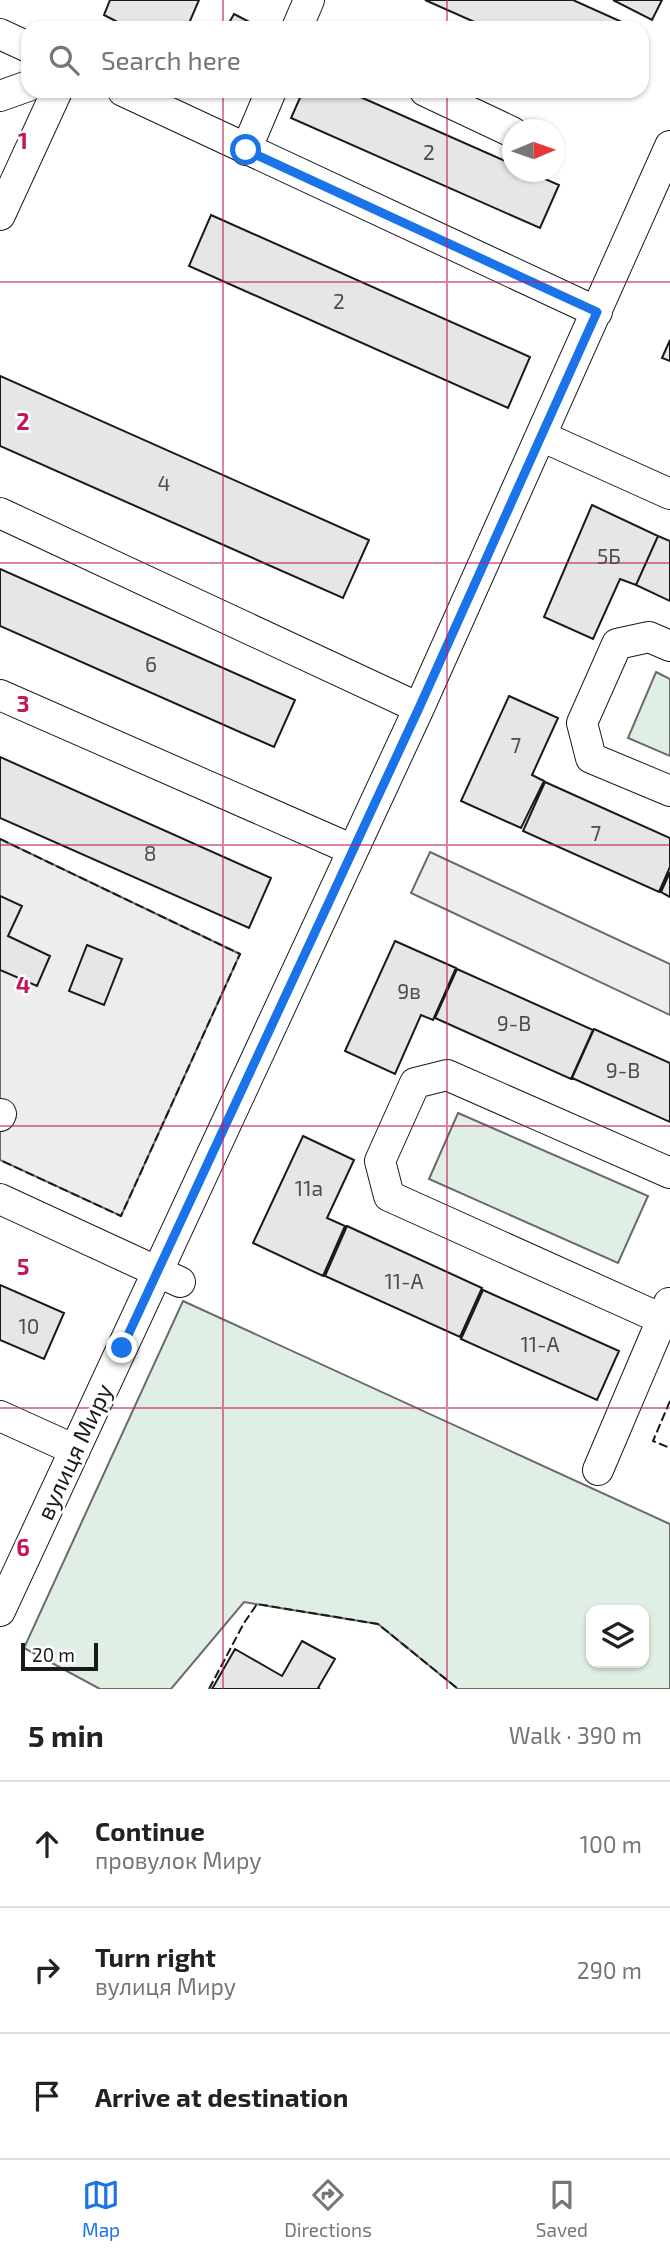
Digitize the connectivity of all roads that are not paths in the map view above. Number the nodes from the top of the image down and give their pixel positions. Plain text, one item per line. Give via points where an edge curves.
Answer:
1 (309, 0) edge
2 (300, 21) edge
3 (0, 34) edge
4 (21, 44) edge
5 (21, 88) edge
6 (0, 96) edge
7 (54, 98) edge
8 (138, 98) edge
9 (268, 98) edge
10 (440, 98) edge
11 (502, 127) edge
12 (670, 146) edge
13 (246, 150) junction
14 (0, 215) edge
15 (597, 312) junction
16 (541, 436) junction
17 (670, 494) edge
18 (0, 513) edge
19 (670, 646) edge
20 (0, 695) edge
21 (419, 708) junction
22 (670, 791) edge
23 (353, 850) junction
24 (670, 1173) edge
25 (0, 1199) edge
26 (169, 1277) junction
27 (666, 1310) edge
28 (0, 1416) edge
29 (75, 1450) junction
30 (598, 1470) dead end
31 (2, 1603) edge

1 - 2 street
3 - 4 street
5 - 6 street
7 - 14 street
8 - 13 street
9 - 13 street
10 - 11 street
12 - 15 street, вулиця Миру
13 - 15 street
15 - 16 street, вулиця Миру
16 - 17 street
16 - 21 street, вулиця Миру
18 - 21 street
19 - 22 street via 649,637 617,644 582,723 592,758
20 - 23 street
21 - 23 street, вулиця Миру
23 - 26 street, вулиця Миру
24 - 27 street via 447,1076 415,1083 380,1161 389,1196
25 - 26 street
26 - 29 street, вулиця Миру
27 - 30 street
28 - 29 street
29 - 31 street, вулиця Миру

